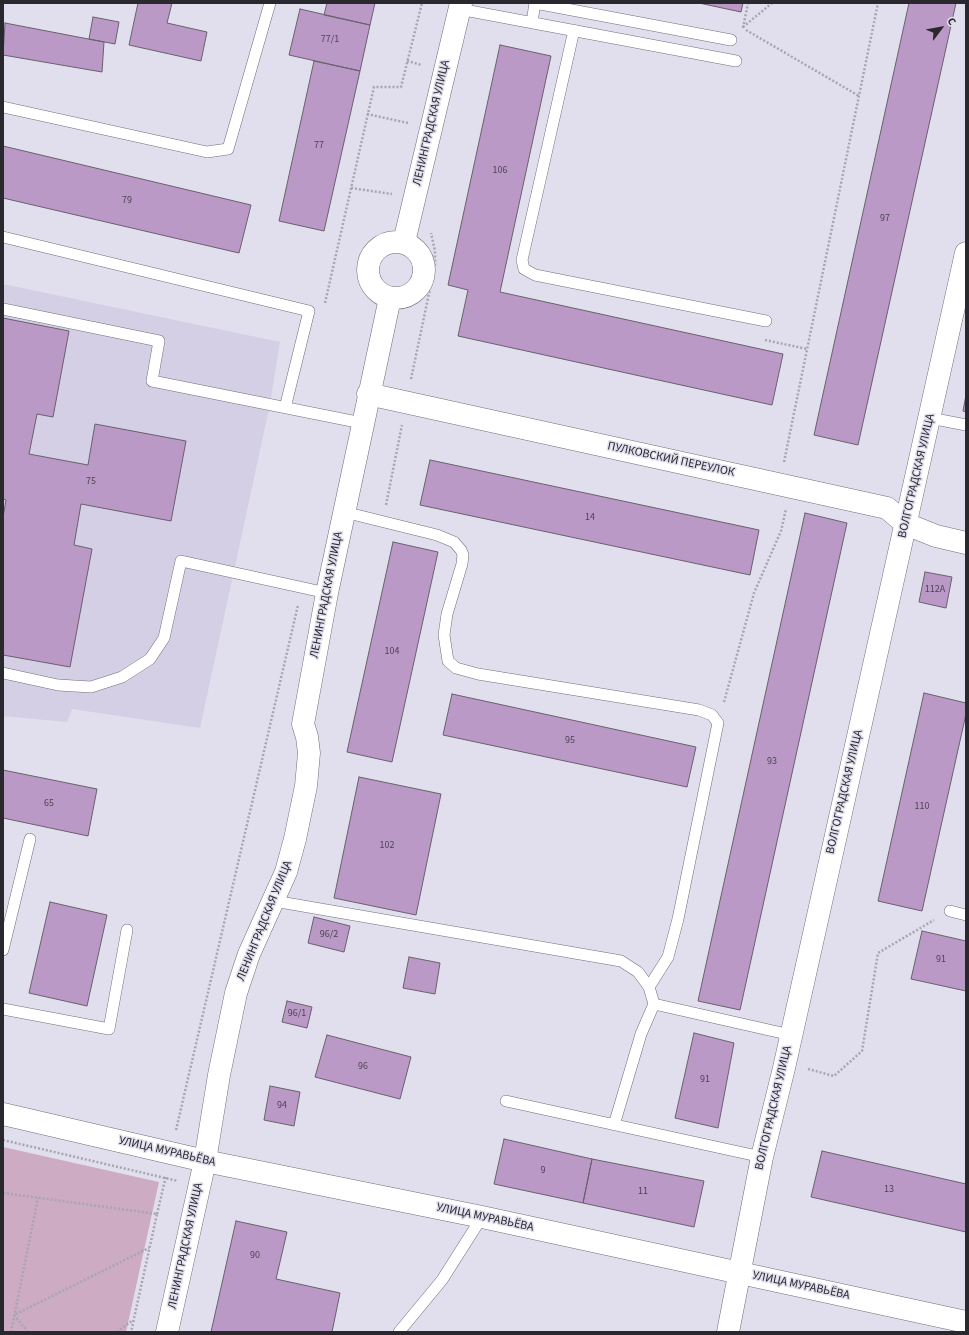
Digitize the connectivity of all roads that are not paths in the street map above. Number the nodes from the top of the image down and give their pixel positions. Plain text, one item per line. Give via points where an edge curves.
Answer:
1 (270, 3) edge
2 (460, 6) edge
3 (532, 22) junction
4 (574, 30) junction
5 (731, 40) road end
6 (736, 61) dead end
7 (3, 108) edge
8 (3, 237) edge
9 (404, 242) junction
10 (966, 253) edge
11 (390, 298) junction
12 (3, 309) edge
13 (766, 321) road end
14 (368, 394) junction
15 (285, 408) junction
16 (930, 418) junction
17 (362, 422) junction
18 (966, 425) edge
19 (344, 512) junction
20 (906, 524) junction
21 (966, 543) edge
22 (327, 593) junction
23 (3, 673) edge
24 (30, 839) dead end
25 (274, 901) junction
26 (950, 911) road end
27 (966, 915) edge
28 (127, 930) dead end
29 (3, 950) edge
30 (649, 987) junction
31 (654, 1004) junction
32 (3, 1009) edge
33 (791, 1035) junction
34 (506, 1101) dead end
35 (3, 1114) edge
36 (614, 1125) junction
37 (762, 1157) junction
38 (205, 1161) junction
39 (482, 1217) junction
40 (740, 1273) junction
41 (966, 1322) edge
42 (167, 1332) edge
43 (399, 1332) edge
44 (728, 1332) edge

1 - 7 lane via 228,149 207,152
2 - 3 lane
2 - 9 street, ЛЕНИНГРАДСКАЯ УЛИЦА
3 - 4 lane
3 - 5 lane via 535,3
4 - 6 lane
4 - 13 lane via 522,260 524,269 535,276
8 - 15 lane via 309,312
9 - 11 street via 414,247 421,256 424,277 419,287 411,294 401,298
9 - 11 street via 384,244 370,258 367,268 368,278 373,287 380,294
10 - 16 street, ВОЛГОГРАДСКАЯ УЛИЦА
11 - 14 street, ЛЕНИНГРАДСКАЯ УЛИЦА
12 - 15 lane via 159,341 152,381
14 - 17 street, ЛЕНИНГРАДСКАЯ УЛИЦА
14 - 20 street, ПУЛКОВСКИЙ ПЕРЕУЛОК via 888,508
15 - 17 lane
16 - 18 lane
16 - 20 street, ВОЛГОГРАДСКАЯ УЛИЦА
17 - 19 street, ЛЕНИНГРАДСКАЯ УЛИЦА
19 - 22 street, ЛЕНИНГРАДСКАЯ УЛИЦА
19 - 30 lane via 436,535 454,542 461,550 462,564 447,614 444,635 448,661 456,668 478,674 712,714 718,724 672,942 668,958
20 - 21 street, ПУЛКОВСКИЙ ПЕРЕУЛОК via 936,536
20 - 33 street, ВОЛГОГРАДСКАЯ УЛИЦА
22 - 23 lane via 181,561 164,638 150,659 122,678 91,687 58,685
22 - 25 street, ЛЕНИНГРАДСКАЯ УЛИЦА via 303,724 309,753 306,786 286,872
24 - 29 lane
25 - 30 lane via 621,961 638,972
25 - 38 street, ЛЕНИНГРАДСКАЯ УЛИЦА via 249,954 236,993
26 - 27 lane
28 - 32 lane via 108,1029
30 - 31 lane
31 - 33 lane
31 - 36 lane via 641,1034
33 - 37 street, ВОЛГОГРАДСКАЯ УЛИЦА
34 - 36 lane
35 - 38 street, УЛИЦА МУРАВЬЁВА
36 - 37 lane
37 - 40 street, ВОЛГОГРАДСКАЯ УЛИЦА
38 - 39 street, УЛИЦА МУРАВЬЁВА
38 - 42 street, ЛЕНИНГРАДСКАЯ УЛИЦА
39 - 40 street, УЛИЦА МУРАВЬЁВА
39 - 43 lane via 442,1280
40 - 41 street, УЛИЦА МУРАВЬЁВА
40 - 44 street, ВОЛГОГРАДСКАЯ УЛИЦА

